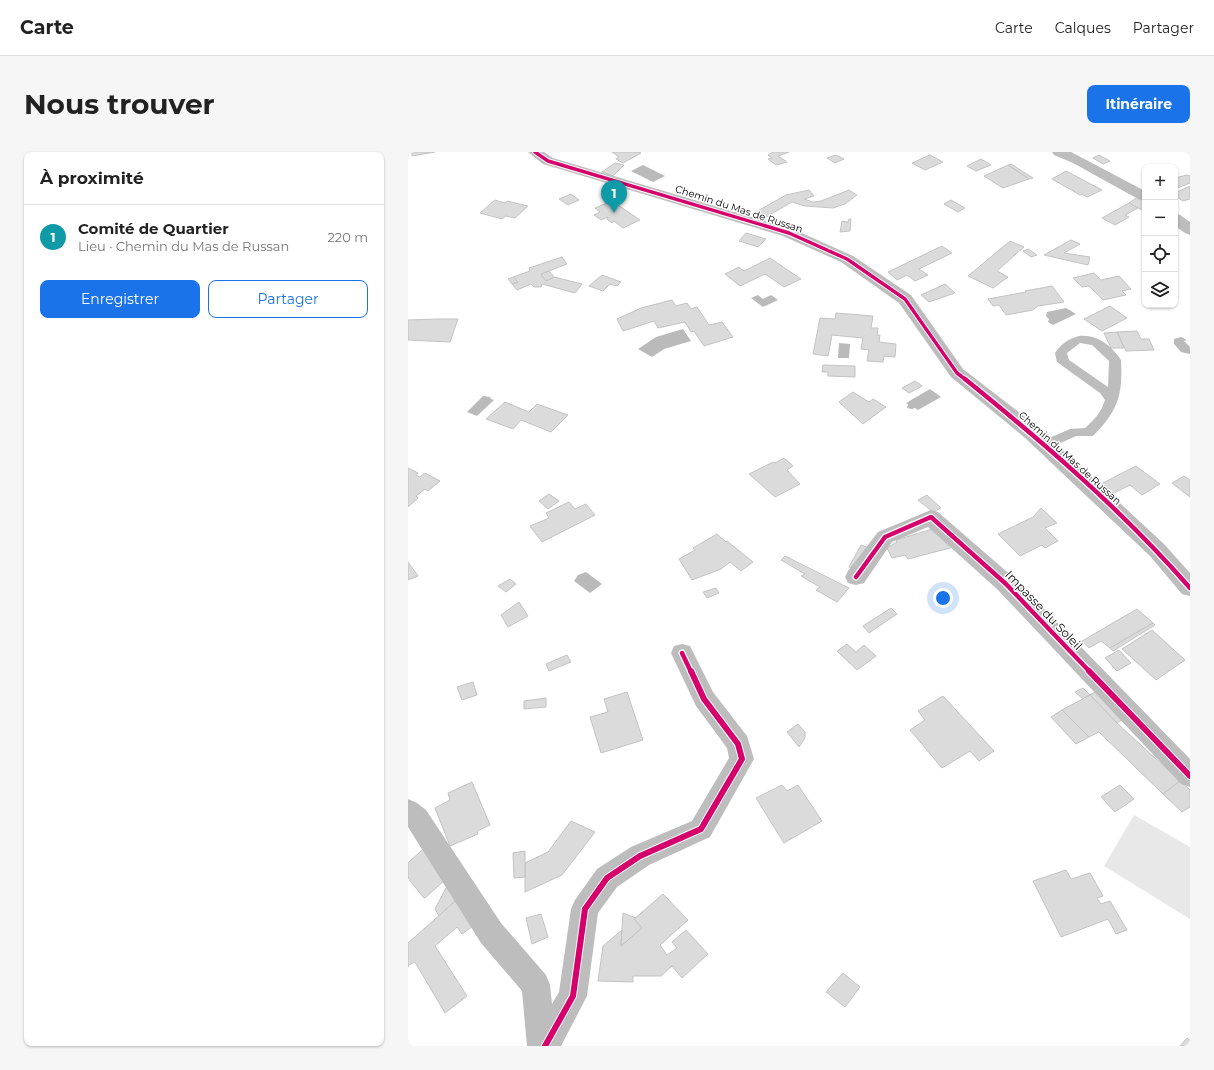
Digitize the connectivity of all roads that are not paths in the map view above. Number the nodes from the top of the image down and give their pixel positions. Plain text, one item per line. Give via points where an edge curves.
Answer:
1 (535, 152) edge
2 (1060, 152) edge
3 (1142, 195) edge
4 (1178, 220) edge
5 (1190, 230) edge
6 (1111, 399) junction
7 (1046, 446) junction
8 (856, 578) dead end
9 (1190, 588) edge
10 (682, 653) dead end
11 (1190, 776) edge
12 (408, 811) edge
13 (543, 1046) edge

1 - 7 street, Chemin du Mas de Russan via 548,161 789,233 848,258 905,299 957,373
2 - 3 street
4 - 5 street
6 - 6 lane via 1116,382 1115,360 1094,341 1076,340 1067,345 1061,353 1063,362 1104,390
6 - 7 lane via 1107,412 1088,433 1075,432
7 - 9 street, Chemin du Mas de Russan via 1157,550
8 - 11 street, Impasse du Soleil via 885,537 931,517 1006,584
10 - 13 street via 704,699 738,744 742,759 701,830 640,856 607,878 585,909 573,996
12 - 13 street via 417,818 491,933 536,985

